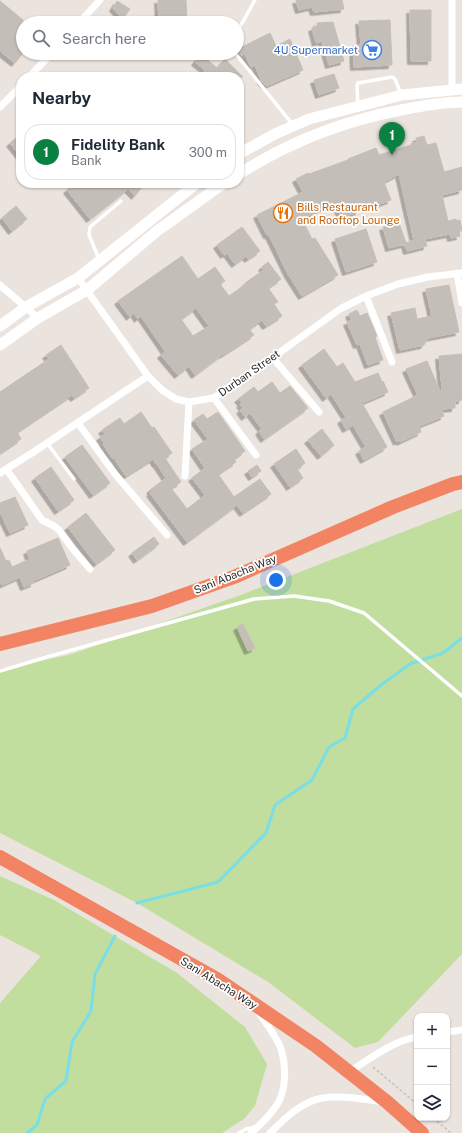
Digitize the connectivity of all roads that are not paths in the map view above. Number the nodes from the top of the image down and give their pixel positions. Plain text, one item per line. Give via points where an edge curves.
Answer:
1 (100, 0) edge
2 (255, 0) edge
3 (452, 0) edge
4 (85, 16) edge
5 (244, 20) edge
6 (45, 60) edge
7 (241, 60) edge
8 (34, 72) edge
9 (457, 89) edge
10 (16, 91) edge
11 (402, 95) junction
12 (462, 102) edge
13 (358, 106) junction
14 (0, 107) edge
15 (293, 126) junction
16 (244, 151) edge
17 (244, 171) edge
18 (191, 188) edge
19 (217, 188) edge
20 (121, 201) dead end
21 (99, 260) junction
22 (460, 273) edge
23 (78, 278) junction
24 (0, 285) edge
25 (87, 290) junction
26 (366, 296) junction
27 (462, 303) edge
28 (26, 307) junction
29 (38, 318) junction
30 (0, 326) edge
31 (0, 345) edge
32 (272, 358) junction
33 (392, 362) dead end
34 (148, 376) junction
35 (214, 398) junction
36 (189, 402) junction
37 (319, 412) dead end
38 (78, 423) junction
39 (47, 444) junction
40 (256, 455) dead end
41 (3, 472) edge
42 (185, 476) dead end
43 (74, 479) dead end
44 (462, 482) edge
45 (167, 535) dead end
46 (90, 569) dead end
47 (0, 644) edge
48 (0, 672) edge
49 (462, 696) edge
50 (6, 860) edge
51 (252, 1003) junction
52 (462, 1030) edge
53 (450, 1032) edge
54 (414, 1037) edge
55 (349, 1072) junction
56 (387, 1102) junction
57 (259, 1126) junction
58 (239, 1133) edge
59 (251, 1133) edge
60 (270, 1133) edge
61 (422, 1133) edge

1 - 4 street
2 - 5 lane
3 - 9 street
6 - 8 street
7 - 15 lane
9 - 11 main road
10 - 14 street
11 - 13 main road
11 - 13 lane via 395,78 392,77 358,83
12 - 17 main road via 418,106 346,123 284,148
13 - 15 main road
15 - 16 main road
18 - 21 main road
19 - 25 main road via 157,231
20 - 21 lane via 90,228 88,234
21 - 23 main road
22 - 26 street, Durban Street via 398,284
22 - 27 street
23 - 25 street, Durban Street
23 - 28 main road
24 - 28 street
25 - 29 main road
25 - 34 street, Durban Street
26 - 32 street, Durban Street via 340,309
26 - 33 street
28 - 29 street
28 - 30 main road
29 - 31 main road
32 - 35 street, Durban Street
32 - 37 street
34 - 36 street, Durban Street via 176,399
34 - 38 street
35 - 36 street, Durban Street
35 - 40 street
36 - 42 street
38 - 39 street
38 - 45 street via 115,474
39 - 41 street
39 - 43 lane
41 - 46 street via 42,520 59,530
44 - 47 highway, Sani Abacha Way via 393,507 234,577 160,604
48 - 49 lane via 254,598 294,596 329,601 364,613
50 - 51 highway, Sani Abacha Way via 217,979
51 - 55 highway, Sani Abacha Way via 316,1046
51 - 57 street via 270,1028 282,1052 285,1074 278,1102
52 - 53 street
54 - 55 street via 396,1043
55 - 56 highway, Sani Abacha Way
56 - 60 street via 354,1098 319,1098 297,1109
56 - 61 highway, Sani Abacha Way
57 - 58 lane
57 - 59 street

